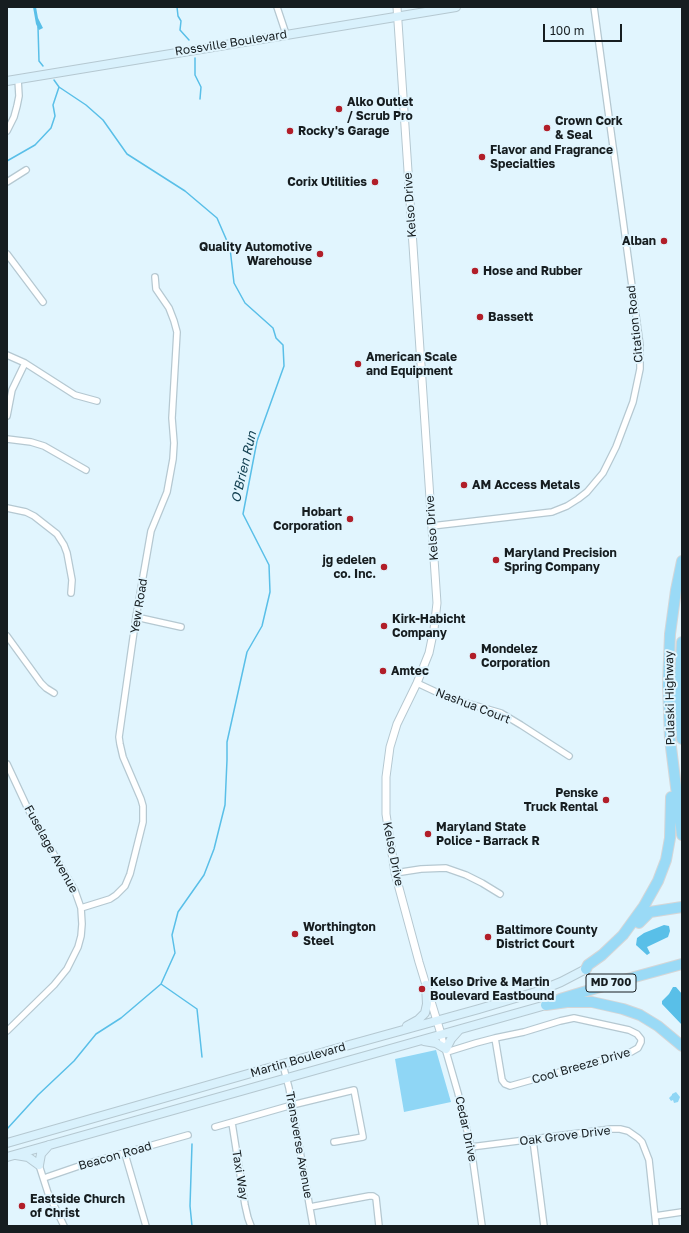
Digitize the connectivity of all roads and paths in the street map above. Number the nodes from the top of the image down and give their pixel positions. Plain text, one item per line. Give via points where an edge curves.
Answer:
1 (277, 7) edge
2 (397, 7) edge
3 (456, 7) edge
4 (594, 7) edge
5 (398, 17) junction
6 (286, 34) junction
7 (18, 79) junction
8 (7, 81) edge
9 (7, 131) edge
10 (26, 170) dead end
11 (7, 182) edge
12 (7, 254) edge
13 (155, 278) dead end
14 (43, 302) dead end
15 (7, 355) edge
16 (25, 363) junction
17 (98, 401) dead end
18 (7, 416) edge
19 (7, 438) edge
20 (86, 470) dead end
21 (7, 508) edge
22 (432, 526) junction
23 (682, 561) edge
24 (71, 593) dead end
25 (136, 617) junction
26 (181, 626) dead end
27 (7, 636) edge
28 (669, 644) junction
29 (682, 648) edge
30 (417, 683) junction
31 (54, 693) dead end
32 (682, 739) edge
33 (569, 756) dead end
34 (672, 759) junction
35 (7, 764) edge
36 (682, 835) edge
37 (395, 873) junction
38 (500, 894) dead end
39 (81, 908) junction
40 (682, 908) edge
41 (680, 965) edge
42 (586, 969) junction
43 (426, 985) junction
44 (546, 1005) junction
45 (437, 1021) junction
46 (460, 1029) junction
47 (7, 1031) edge
48 (398, 1031) junction
49 (441, 1034) junction
50 (495, 1038) junction
51 (418, 1041) junction
52 (682, 1046) edge
53 (446, 1051) junction
54 (283, 1065) junction
55 (286, 1079) junction
56 (292, 1105) junction
57 (232, 1123) junction
58 (215, 1127) dead end
59 (188, 1135) dead end
60 (533, 1140) junction
61 (334, 1142) dead end
62 (7, 1143) edge
63 (49, 1145) junction
64 (471, 1147) junction
65 (124, 1154) junction
66 (10, 1156) edge
67 (39, 1165) junction
68 (44, 1178) junction
69 (310, 1207) junction
70 (682, 1212) edge
71 (655, 1216) junction
72 (64, 1226) edge
73 (146, 1226) edge
74 (251, 1226) edge
75 (314, 1226) edge
76 (379, 1226) edge
77 (482, 1226) edge
78 (544, 1226) edge
79 (656, 1226) edge

1 - 6 street
2 - 5 street, Kelso Drive
3 - 5 main road, Rossville Boulevard
4 - 22 street, Citation Road via 640,344 640,369 633,402 603,473 587,492 567,506 552,512
5 - 6 main road, Rossville Boulevard
5 - 22 street, Kelso Drive
6 - 7 main road, Rossville Boulevard
7 - 8 main road, Rossville Boulevard
7 - 9 street via 17,106
10 - 11 street
12 - 14 street
13 - 25 street, Yew Road via 156,289 168,308 177,332 172,418 174,443 167,492 151,532
15 - 16 street
16 - 17 street via 75,395
16 - 18 street via 12,390
19 - 20 street via 44,446
21 - 24 street via 34,516 57,534 67,553 72,580
22 - 30 street, Kelso Drive via 436,618 429,653
23 - 28 highway, Pulaski Highway
25 - 26 street
25 - 39 street, Yew Road via 119,736 121,751 143,806 143,822 125,886 110,899
27 - 31 street via 41,684
28 - 29 highway
28 - 34 highway, Pulaski Highway via 668,709
29 - 32 highway, Pulaski Highway via 679,696
30 - 33 street, Nashua Court via 449,698 505,715
30 - 37 street, Kelso Drive via 397,724 387,760 386,814
34 - 36 highway, Pulaski Highway
34 - 42 highway via 670,838 666,860 658,881 623,935
35 - 39 street, Fuselage Avenue via 28,809 75,891
37 - 38 street via 446,868 466,875
37 - 43 street, Kelso Drive
39 - 47 street, Fuselage Avenue via 81,936 71,963 54,985
40 - 42 highway, MD 700 via 647,914 616,947
41 - 44 highway, MD 700 via 555,1000
42 - 45 main road, Martin Boulevard / MD 700 via 539,991
43 - 45 street, Kelso Drive
43 - 48 main road via 425,1013
44 - 46 main road, Martin Boulevard / MD 700
44 - 52 highway via 592,1002 624,1009 658,1026
45 - 48 main road, Martin Boulevard / MD 700
45 - 49 street, Kelso Drive
46 - 49 main road, Martin Boulevard / MD 700
46 - 53 main road via 451,1038
48 - 54 main road, Martin Boulevard / MD 700
49 - 51 main road, Martin Boulevard / MD 700
49 - 53 street, Cedar Drive
50 - 50 street, Cool Breeze Drive via 574,1018 629,1030 637,1034 641,1042 638,1048 631,1052 510,1086 502,1080
50 - 53 street, Cool Breeze Drive
51 - 53 main road via 436,1043
51 - 55 main road, Martin Boulevard / MD 700
53 - 64 street, Cedar Drive
54 - 55 street, Transverse Avenue
54 - 62 main road, Martin Boulevard / MD 700
55 - 56 street, Transverse Avenue
55 - 63 main road, Martin Boulevard / MD 700
56 - 57 street
56 - 61 street via 354,1090 363,1137
56 - 69 street, Transverse Avenue
57 - 58 street
57 - 74 street, Taxi Way via 245,1205
59 - 65 street, Beacon Road
60 - 64 street, Oak Grove Drive
60 - 71 street, Oak Grove Drive via 611,1129 633,1134 642,1142 649,1160
60 - 78 street
63 - 66 main road, Martin Boulevard / MD 700
63 - 67 main road via 42,1154
64 - 77 street, Cedar Drive
65 - 68 street, Beacon Road
65 - 73 street
66 - 67 main road via 28,1157
67 - 68 street
68 - 72 street via 48,1193
69 - 75 street, Transverse Avenue
69 - 76 street via 373,1196 376,1198
70 - 71 street
71 - 79 street, Oak Grove Drive

